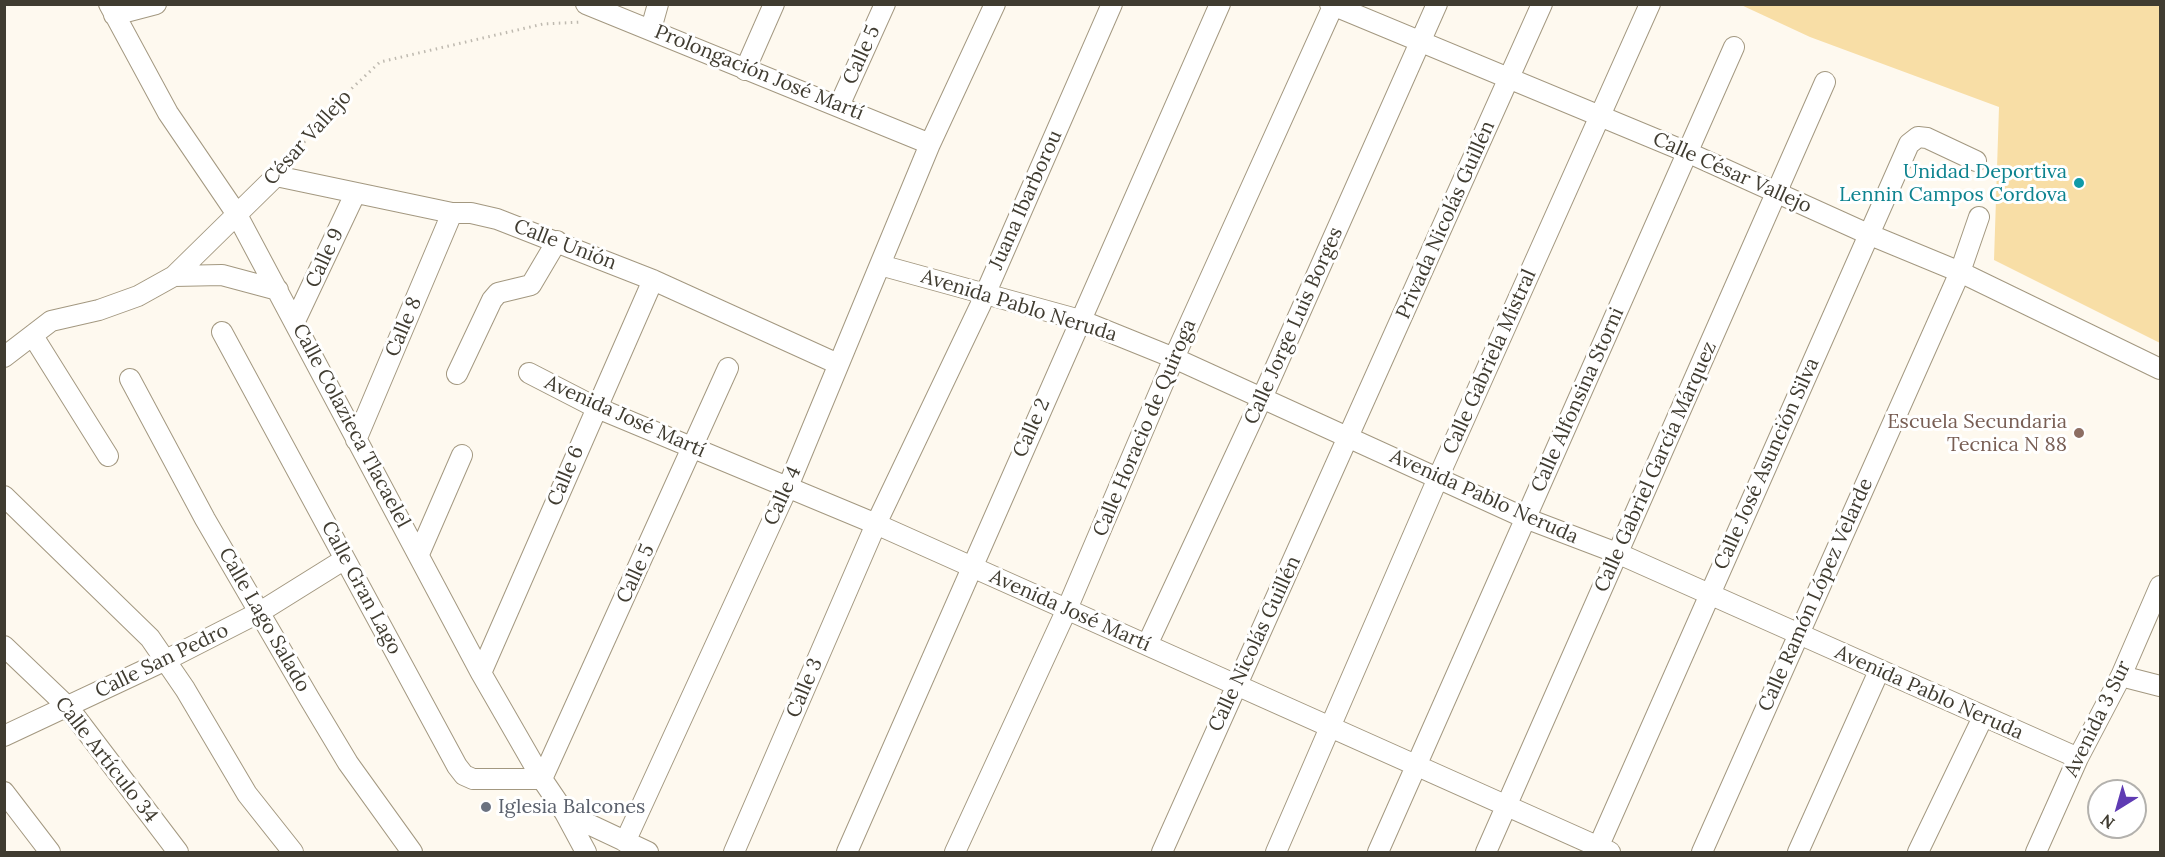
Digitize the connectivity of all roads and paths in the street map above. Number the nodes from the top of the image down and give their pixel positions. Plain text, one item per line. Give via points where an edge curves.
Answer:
1 (156, 4) edge
2 (658, 4) edge
3 (774, 4) edge
4 (885, 4) edge
5 (995, 4) edge
6 (1112, 4) edge
7 (1220, 4) edge
8 (1437, 4) edge
9 (1542, 4) edge
10 (1650, 4) edge
11 (1333, 5) edge
12 (111, 10) edge
13 (588, 13) edge
14 (651, 28) junction
15 (1419, 42) junction
16 (1734, 47) dead end
17 (745, 70) junction
18 (1508, 79) junction
19 (1825, 82) dead end
20 (839, 106) junction
21 (1599, 116) junction
22 (930, 144) junction
23 (1689, 153) junction
24 (1976, 161) dead end
25 (276, 176) junction
26 (1778, 194) junction
27 (355, 195) junction
28 (236, 213) junction
29 (452, 213) junction
30 (1979, 217) dead end
31 (1868, 234) junction
32 (557, 241) junction
33 (880, 265) junction
34 (1960, 272) junction
35 (174, 276) junction
36 (653, 280) junction
37 (278, 290) junction
38 (985, 292) junction
39 (1080, 320) junction
40 (295, 321) junction
41 (222, 332) dead end
42 (33, 336) junction
43 (4, 357) edge
44 (1174, 358) junction
45 (838, 364) junction
46 (728, 369) dead end
47 (2160, 369) edge
48 (458, 374) dead end
49 (529, 374) dead end
50 (130, 379) dead end
51 (1262, 398) junction
52 (595, 408) junction
53 (1351, 437) junction
54 (356, 440) junction
55 (693, 447) junction
56 (462, 455) dead end
57 (108, 456) dead end
58 (1438, 478) junction
59 (787, 489) junction
60 (4, 496) edge
61 (1525, 518) junction
62 (876, 524) junction
63 (1617, 553) junction
64 (419, 554) junction
65 (345, 559) junction
66 (971, 566) junction
67 (2160, 586) edge
68 (1710, 594) junction
69 (1067, 609) junction
70 (260, 612) junction
71 (1798, 636) junction
72 (1146, 645) junction
73 (4, 646) edge
74 (166, 660) junction
75 (1879, 671) junction
76 (481, 673) junction
77 (2121, 676) junction
78 (1235, 685) junction
79 (2160, 686) edge
80 (68, 707) junction
81 (1983, 717) junction
82 (1331, 728) junction
83 (4, 736) edge
84 (2078, 758) junction
85 (1416, 766) junction
86 (542, 779) junction
87 (4, 792) edge
88 (1506, 806) junction
89 (566, 813) junction
90 (625, 842) junction
91 (1601, 851) edge
92 (50, 852) edge
93 (178, 852) edge
94 (293, 852) edge
95 (412, 852) edge
96 (586, 852) edge
97 (648, 852) edge
98 (734, 852) edge
99 (847, 852) edge
100 (955, 852) edge
101 (1162, 852) edge
102 (1276, 852) edge
103 (1378, 852) edge
104 (1486, 852) edge
105 (1702, 852) edge
106 (1798, 852) edge
107 (1918, 852) edge
108 (2036, 852) edge

1 - 12 street
2 - 14 street
3 - 17 street
4 - 20 street, Calle 5
5 - 22 street, Calle 4
6 - 38 street, Juana Ibarborou
7 - 39 street, Calle 2
8 - 15 street, Calle Jorge Luis Borges
9 - 18 street, Privada Nicolás Guillén
10 - 21 street, Calle Gabriela Mistral
11 - 15 street, Calle César Vallejo
11 - 44 street, Calle Horacio de Quiroga
12 - 28 street, Calle Colazieca Tlacaelel via 168,113
13 - 14 street, Prolongación José Martí
13 - 25 path, César Vallejo via 380,62 333,106
14 - 17 street, Prolongación José Martí
15 - 18 street, Calle César Vallejo
15 - 51 street, Calle Jorge Luis Borges
16 - 23 street, Calle Alfonsina Storni
17 - 20 street, Prolongación José Martí
18 - 21 street, Calle César Vallejo
18 - 53 street, Privada Nicolás Guillén
19 - 26 street, Calle Gabriel García Márquez
20 - 22 street, Prolongación José Martí
21 - 23 street, Calle César Vallejo
21 - 58 street, Calle Gabriela Mistral
22 - 33 street, Calle 4
23 - 26 street, Calle César Vallejo
23 - 61 street, Calle Alfonsina Storni
24 - 31 street, Calle José Asunción Silva via 1928,138 1918,138 1909,144
25 - 27 street, Calle Unión
25 - 28 street, César Vallejo
26 - 31 street, Calle César Vallejo
26 - 63 street, Calle Gabriel García Márquez
27 - 29 street, Calle Unión
27 - 40 street, Calle 9
28 - 35 street, César Vallejo
28 - 37 street, Calle Colazieca Tlacaelel
29 - 32 street, Calle Unión via 497,219
29 - 54 street, Calle 8
30 - 34 street
31 - 34 street, Calle César Vallejo
31 - 68 street, Calle José Asunción Silva
32 - 36 street, Calle Unión
32 - 48 street via 531,285 498,293 492,300
33 - 38 street, Avenida Pablo Neruda
33 - 45 street, Calle 4
34 - 47 street, Calle César Vallejo
34 - 71 street, Calle Ramón López Velarde
35 - 37 street via 222,275
35 - 42 street, César Vallejo via 138,296 51,321
36 - 45 street, Calle Unión
36 - 52 street, Calle 6
37 - 40 street, Calle Colazieca Tlacaelel
38 - 39 street, Avenida Pablo Neruda
38 - 62 street, Juana Ibarborou
39 - 44 street, Avenida Pablo Neruda
39 - 66 street, Calle 2
40 - 54 street, Calle Colazieca Tlacaelel
41 - 65 street, Calle Gran Lago
42 - 43 street, César Vallejo
42 - 57 street
44 - 51 street, Avenida Pablo Neruda
44 - 69 street, Calle Horacio de Quiroga
45 - 59 street, Calle 4
46 - 55 street, Calle 5
49 - 52 street, Avenida José Martí
50 - 70 street, Calle Lago Salado
51 - 53 street, Avenida Pablo Neruda
51 - 72 street, Calle Jorge Luis Borges
52 - 55 street, Avenida José Martí
52 - 76 street, Calle 6
53 - 58 street, Avenida Pablo Neruda
53 - 78 street, Calle Nicolás Guillén
54 - 64 street, Calle Colazieca Tlacaelel
55 - 59 street, Avenida José Martí
55 - 86 street, Calle 5
56 - 64 street
58 - 61 street, Avenida Pablo Neruda
58 - 82 street, Calle Gabriela Mistral
59 - 62 street, Avenida José Martí
59 - 90 street, Calle 4
60 - 74 street via 133,619
61 - 63 street, Avenida Pablo Neruda
61 - 85 street, Calle Alfonsina Storni
62 - 66 street, Avenida José Martí
62 - 98 street, Calle 3
63 - 68 street, Avenida Pablo Neruda
63 - 88 street, Calle Gabriel García Márquez
64 - 76 street, Calle Colazieca Tlacaelel
65 - 70 street, Calle San Pedro
65 - 86 street, Calle Gran Lago via 464,775 473,779
66 - 69 street, Avenida José Martí
66 - 99 street, Calle 2
67 - 77 street, Avenida 3 Sur
68 - 71 street, Avenida Pablo Neruda
68 - 91 street, Calle José Asunción Silva
69 - 72 street, Avenida José Martí
69 - 100 street, Calle Horacio de Quiroga
70 - 74 street, Calle San Pedro
70 - 95 street, Calle Lago Salado via 348,763
71 - 75 street, Avenida Pablo Neruda
71 - 105 street, Calle Ramón López Velarde
72 - 78 street, Avenida José Martí
73 - 80 street, Calle Artículo 34
74 - 80 street, Calle San Pedro
74 - 94 street via 247,794
75 - 81 street, Avenida Pablo Neruda
75 - 106 street
76 - 86 street, Calle Colazieca Tlacaelel
77 - 79 street
77 - 84 street, Avenida 3 Sur
78 - 82 street, Avenida José Martí
78 - 101 street, Calle Nicolás Guillén
80 - 83 street, Calle San Pedro
80 - 93 street, Calle Artículo 34
81 - 84 street, Avenida Pablo Neruda
81 - 107 street
82 - 85 street, Avenida José Martí
82 - 102 street, Calle Gabriela Mistral
84 - 108 street, Avenida 3 Sur
85 - 88 street, Avenida José Martí
85 - 103 street, Calle Alfonsina Storni
86 - 89 street, Calle Colazieca Tlacaelel
87 - 92 street
88 - 91 street, Avenida José Martí
88 - 104 street, Calle Gabriel García Márquez
89 - 90 street
89 - 96 street, Calle Colazieca Tlacaelel
90 - 97 street

